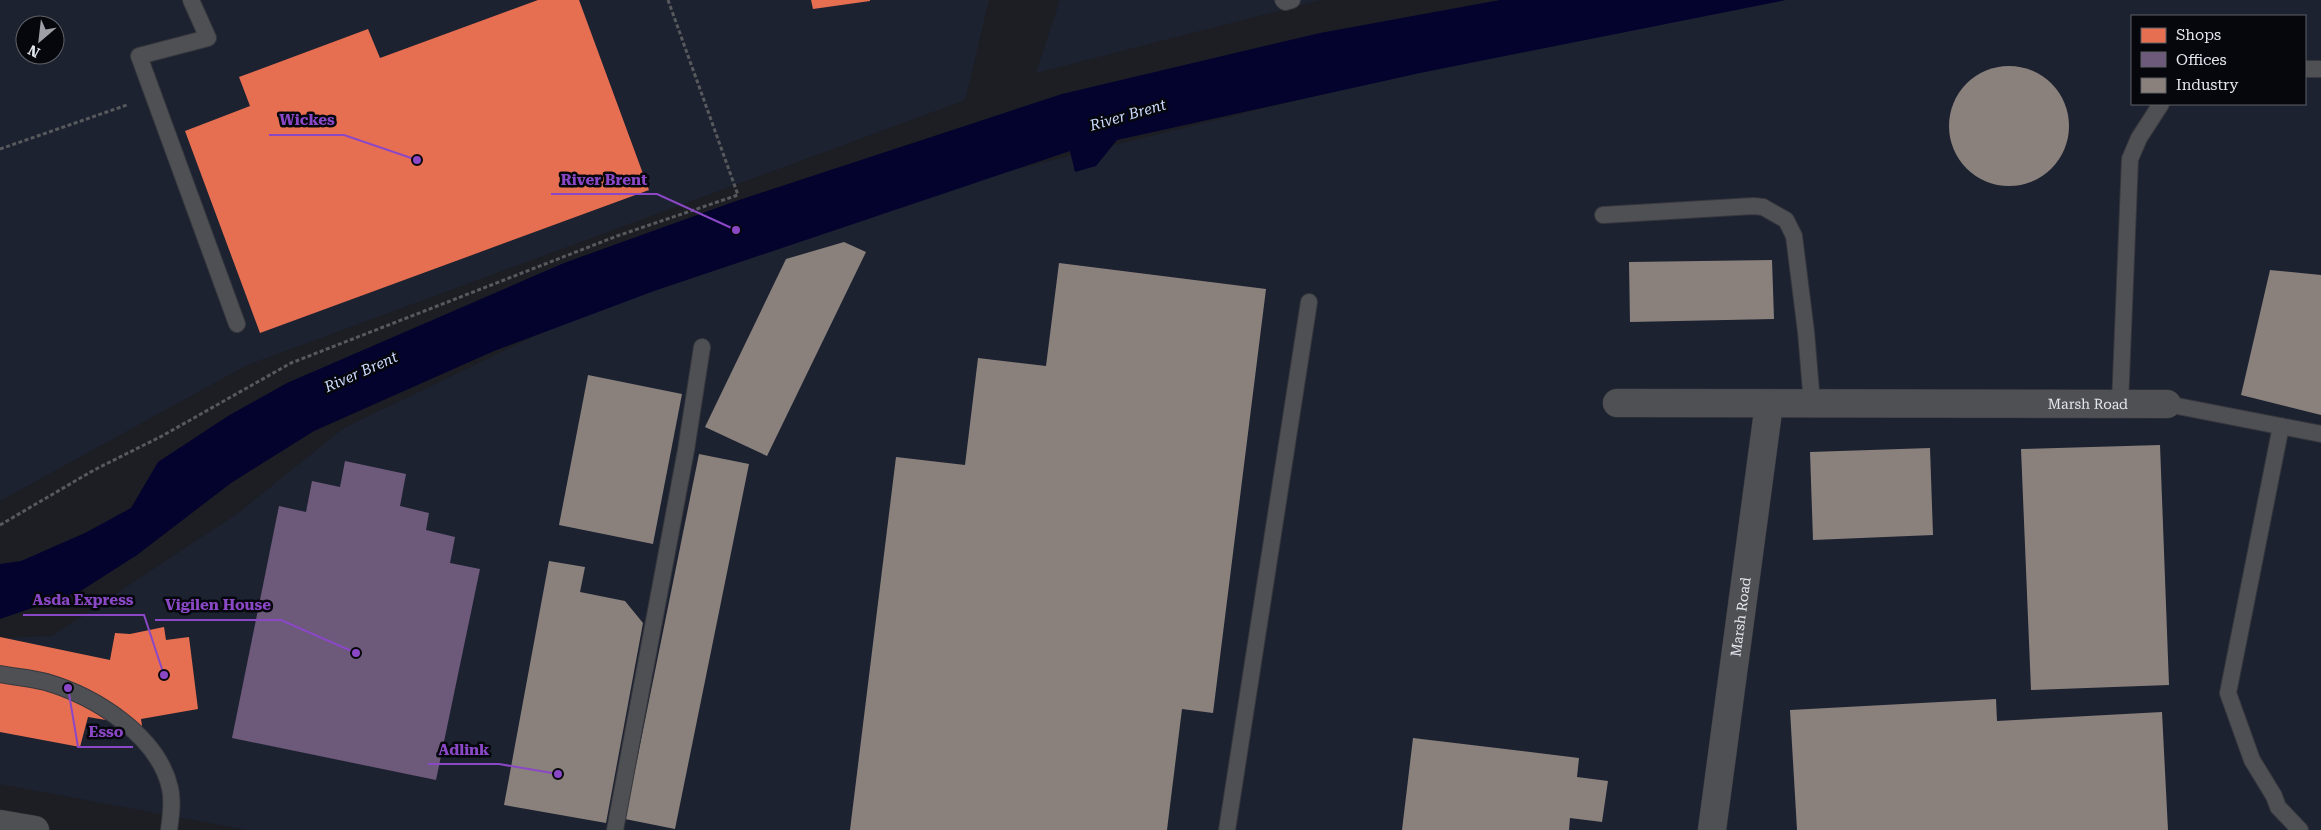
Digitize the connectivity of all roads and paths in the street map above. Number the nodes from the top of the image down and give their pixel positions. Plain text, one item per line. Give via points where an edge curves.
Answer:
1 (191, 0) edge
2 (668, 0) edge
3 (1283, 0) edge
4 (1292, 0) edge
5 (2306, 69) edge
6 (2321, 69) edge
7 (153, 96) junction
8 (2160, 105) edge
9 (0, 149) edge
10 (1603, 215) dead end
11 (1310, 302) dead end
12 (237, 324) dead end
13 (702, 348) dead end
14 (1617, 403) dead end
15 (1812, 403) junction
16 (1770, 404) junction
17 (2120, 404) junction
18 (2167, 404) joint
19 (2281, 426) junction
20 (2321, 434) edge
21 (0, 525) edge
22 (0, 674) edge
23 (0, 824) edge
24 (35, 830) edge
25 (169, 830) edge
26 (615, 830) edge
27 (1227, 830) edge
28 (1712, 830) edge
29 (2300, 830) edge

1 - 7 lane via 208,38 138,56
2 - 21 path via 738,195 617,236 291,363
3 - 4 lane
5 - 6 lane
7 - 9 path
7 - 12 lane
8 - 17 lane via 2130,159
10 - 15 lane via 1754,206 1763,207 1786,220 1794,236
11 - 27 lane
13 - 26 lane
14 - 16 street, Marsh Road
15 - 16 street, Marsh Road
15 - 17 street, Marsh Road
16 - 28 street, Marsh Road
17 - 18 street, Marsh Road
18 - 19 lane
19 - 20 lane
19 - 29 lane via 2228,693 2252,760 2278,807
22 - 25 lane via 45,682 69,692 103,708 141,737 165,772 171,789
23 - 24 street

